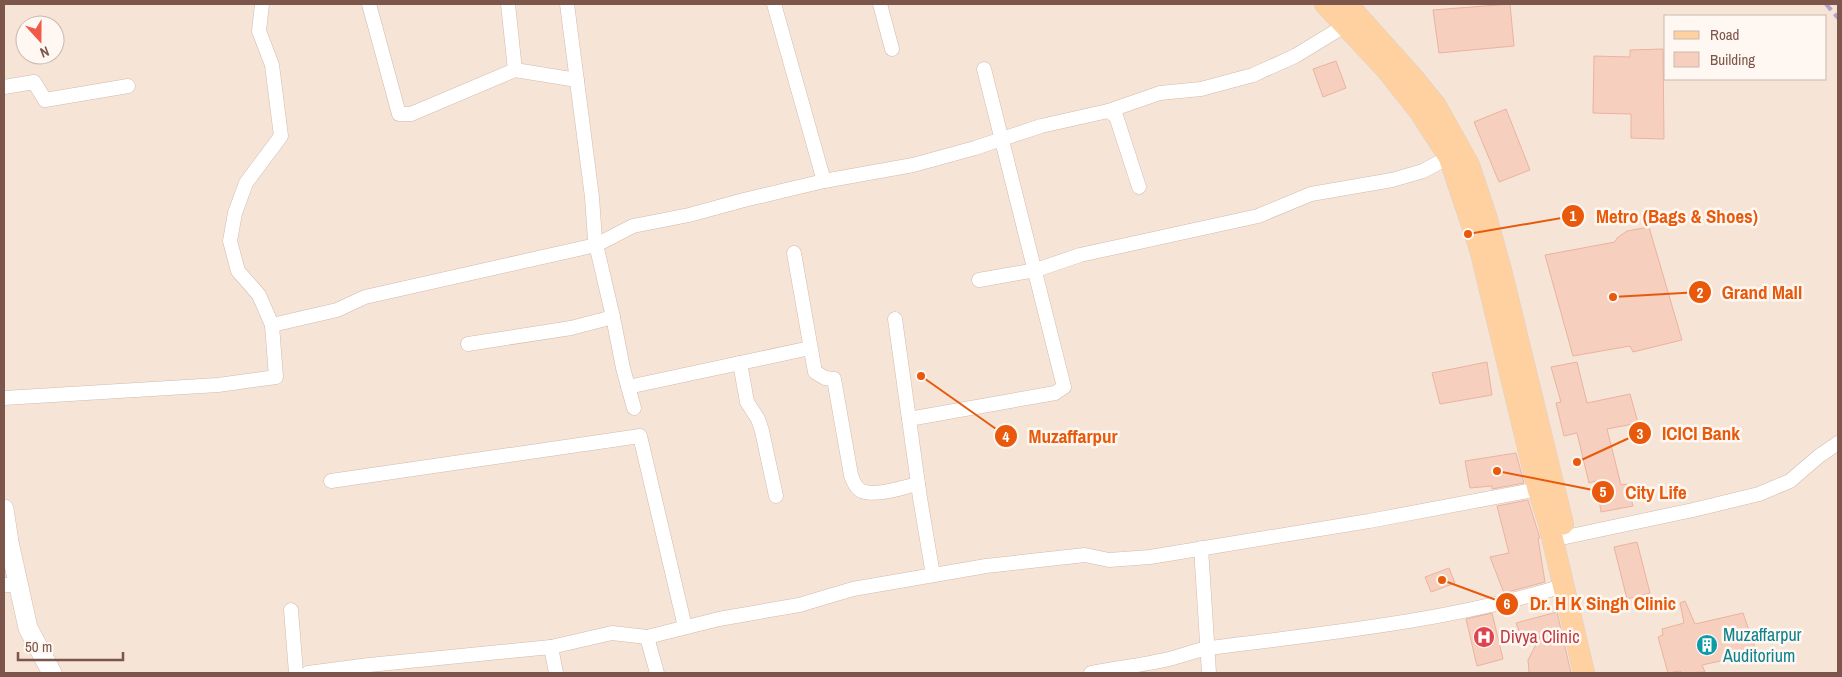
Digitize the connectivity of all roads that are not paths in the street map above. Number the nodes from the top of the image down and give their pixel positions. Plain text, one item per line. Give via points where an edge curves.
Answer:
1 (262, 4) edge
2 (369, 4) edge
3 (508, 4) edge
4 (567, 4) edge
5 (774, 4) edge
6 (880, 4) edge
7 (1326, 4) edge
8 (1347, 4) edge
9 (1346, 25) junction
10 (892, 49) dead end
11 (984, 69) dead end
12 (515, 70) junction
13 (577, 80) junction
14 (128, 86) dead end
15 (4, 87) edge
16 (1108, 111) junction
17 (1000, 140) junction
18 (1449, 157) junction
19 (824, 181) junction
20 (1139, 187) dead end
21 (596, 245) junction
22 (794, 253) dead end
23 (1036, 270) junction
24 (979, 280) dead end
25 (613, 317) junction
26 (895, 318) dead end
27 (272, 325) junction
28 (468, 344) dead end
29 (810, 348) junction
30 (740, 363) junction
31 (628, 387) junction
32 (4, 398) edge
33 (634, 408) dead end
34 (909, 419) junction
35 (1838, 443) edge
36 (331, 481) dead end
37 (918, 484) junction
38 (1538, 490) junction
39 (776, 496) dead end
40 (4, 509) edge
41 (1566, 537) junction
42 (1201, 548) junction
43 (933, 575) junction
44 (11, 585) edge
45 (1563, 586) junction
46 (291, 610) dead end
47 (685, 627) junction
48 (648, 636) junction
49 (551, 646) junction
50 (1207, 648) junction
51 (386, 668) edge
52 (52, 673) edge
53 (296, 673) edge
54 (308, 673) edge
55 (556, 673) edge
56 (657, 673) edge
57 (1091, 673) edge
58 (1209, 673) edge
59 (1584, 673) edge
60 (1597, 673) edge

1 - 27 street via 259,31 272,65 281,136 246,183 235,213 230,241 238,271 259,295
2 - 12 street via 399,114 411,114
3 - 12 street
4 - 13 street
5 - 19 street
6 - 10 street
7 - 9 main road
8 - 41 main road via 1436,106 1469,165 1502,274
9 - 16 street via 1295,56 1253,75 1201,89 1160,93
9 - 18 main road via 1409,98
11 - 17 street
12 - 13 street
13 - 21 street
14 - 15 street via 45,100 34,82
16 - 17 street via 1041,126
16 - 20 street via 1116,116
17 - 19 street via 913,165
17 - 23 street
18 - 23 street via 1423,171 1392,180 1311,194 1258,216 1080,255
18 - 38 main road via 1480,249
19 - 21 street via 633,226
21 - 25 street
21 - 27 street via 365,296 337,310
22 - 29 street
23 - 24 street
23 - 34 street via 1064,387 1055,394
25 - 28 street via 571,328
25 - 31 street
26 - 34 street
27 - 32 street via 276,377 218,386
29 - 30 street
29 - 37 street via 815,372 834,379 854,484 861,491 874,494
30 - 31 street
30 - 39 street via 747,402 762,431
31 - 33 street
34 - 37 street
35 - 41 street via 1790,481 1759,494
36 - 47 street via 640,436
37 - 43 street
38 - 42 street
38 - 45 main road
40 - 44 street
41 - 60 main road
42 - 43 street via 1109,560 1085,555
42 - 50 street
43 - 47 street via 853,588 798,605
44 - 52 street via 28,628
45 - 50 street via 1430,618
45 - 59 main road
46 - 53 street
47 - 48 street
48 - 49 street via 612,633
48 - 56 street
49 - 51 street
49 - 55 street
50 - 57 street via 1169,659
50 - 58 street
51 - 54 street

